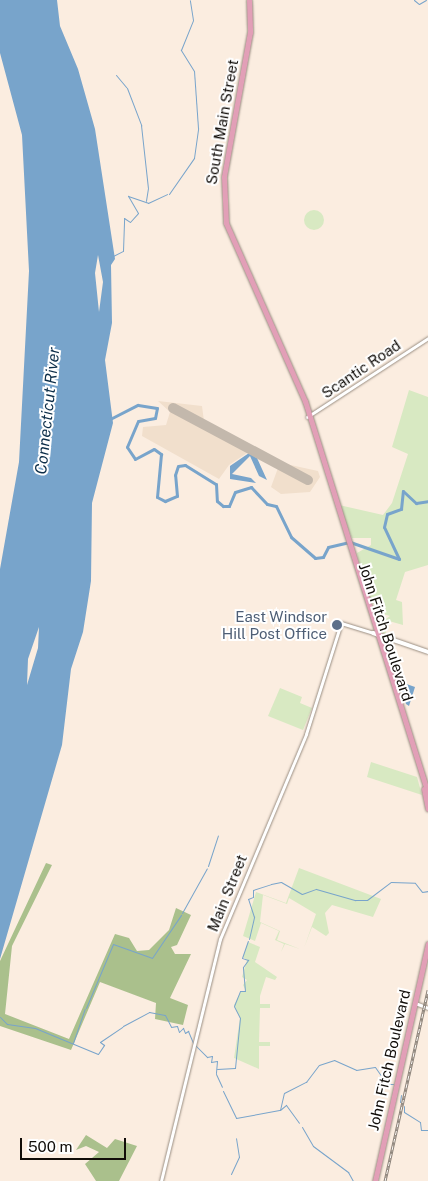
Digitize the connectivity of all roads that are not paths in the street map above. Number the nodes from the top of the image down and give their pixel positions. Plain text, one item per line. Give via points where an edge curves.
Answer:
1 (249, 0) edge
2 (428, 338) edge
3 (304, 401) joint
4 (308, 417) junction
5 (375, 634) junction
6 (428, 652) edge
7 (410, 738) junction
8 (428, 792) edge
9 (428, 809) edge
10 (428, 944) edge
11 (428, 959) edge
12 (416, 1004) junction
13 (428, 1008) edge
14 (161, 1181) edge
15 (377, 1181) edge

1 - 3 highway, South Main Street via 250,32 224,177 223,208 233,248
2 - 4 street, Scantic Road
3 - 4 highway, John Fitch Boulevard
4 - 5 highway, John Fitch Boulevard
5 - 6 main road
5 - 7 highway, John Fitch Boulevard
5 - 14 street, Main Street via 341,623 306,734 220,939
7 - 8 highway, John Fitch Boulevard
7 - 9 highway, John Fitch Boulevard
10 - 12 highway, John Fitch Boulevard
11 - 12 highway, John Fitch Boulevard
12 - 13 street
12 - 15 highway, John Fitch Boulevard

